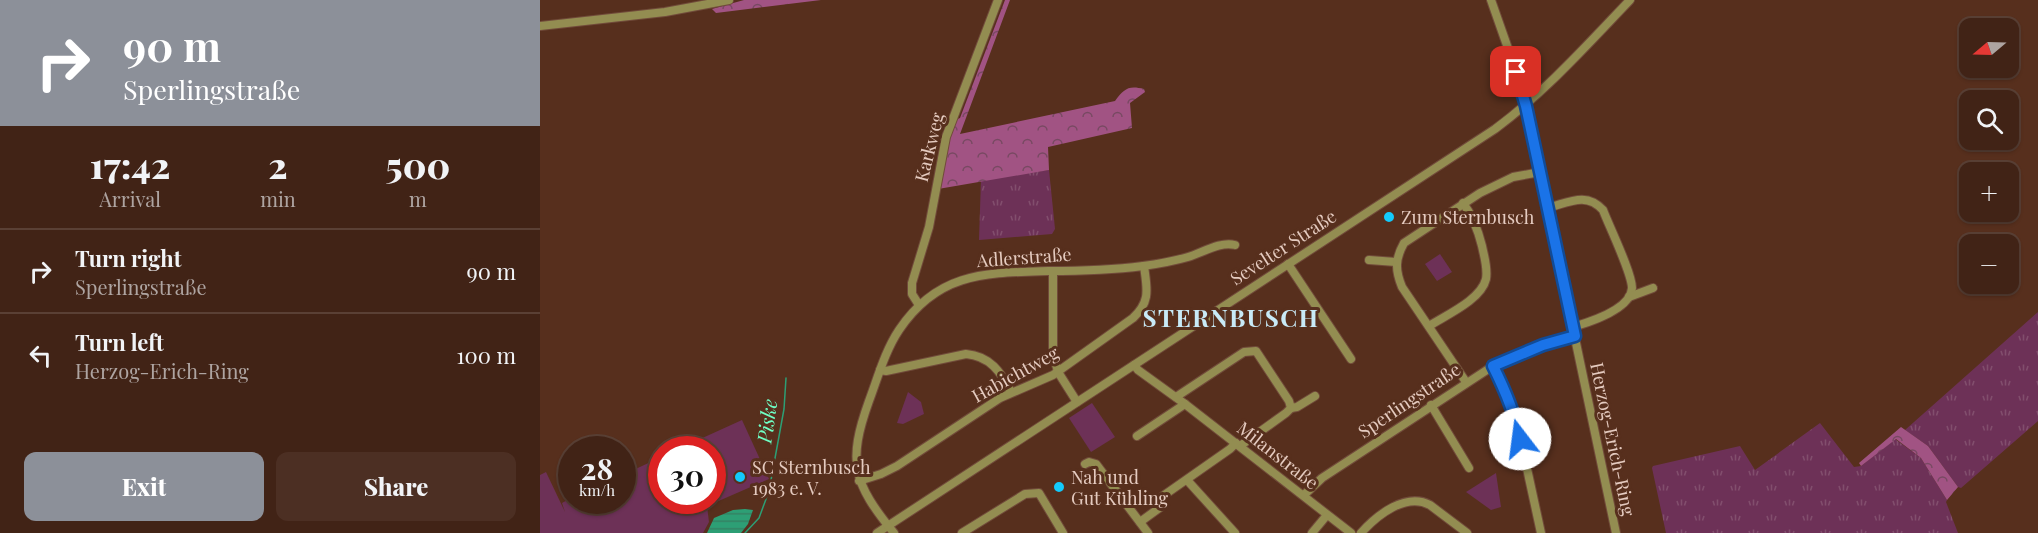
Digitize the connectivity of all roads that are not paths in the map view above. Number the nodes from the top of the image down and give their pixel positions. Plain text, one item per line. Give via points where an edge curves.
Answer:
1 (729, 0) edge
2 (998, 0) edge
3 (1491, 0) edge
4 (1630, 0) edge
5 (540, 26) edge
6 (1526, 106) junction
7 (1540, 172) junction
8 (1463, 203) junction
9 (1547, 208) junction
10 (1235, 245) dead end
11 (1369, 260) dead end
12 (1396, 261) junction
13 (1288, 264) junction
14 (1144, 266) junction
15 (1053, 271) junction
16 (1653, 288) dead end
17 (1629, 297) junction
18 (920, 305) junction
19 (1429, 326) junction
20 (1574, 332) junction
21 (1351, 359) dead end
22 (1134, 365) junction
23 (1493, 366) junction
24 (880, 370) junction
25 (1058, 372) junction
26 (1466, 382) junction
27 (1011, 392) junction
28 (1315, 396) dead end
29 (1176, 397) junction
30 (1077, 402) junction
31 (1185, 404) junction
32 (1431, 405) junction
33 (1291, 408) junction
34 (1137, 436) dead end
35 (1238, 445) junction
36 (1085, 464) dead end
37 (1469, 468) dead end
38 (1187, 480) junction
39 (859, 481) junction
40 (1304, 495) junction
41 (1327, 515) junction
42 (1140, 522) junction
43 (891, 529) edge
44 (977, 529) edge
45 (877, 533) edge
46 (962, 533) edge
47 (1063, 533) edge
48 (1148, 533) edge
49 (1235, 533) edge
50 (1312, 533) edge
51 (1351, 533) edge
52 (1361, 533) edge
53 (1467, 533) edge
54 (1541, 533) edge
55 (1616, 533) edge

1 - 5 street via 665,12
2 - 18 street, Karkweg via 946,136 930,220 912,283 912,294
3 - 6 street, Herzog-Erich-Ring
4 - 6 street, Sevelter Straße
6 - 7 street, Herzog-Erich-Ring
6 - 13 street, Sevelter Straße
7 - 8 street via 1513,177
7 - 9 street, Herzog-Erich-Ring
8 - 12 street via 1404,243
8 - 19 street via 1479,234 1486,278 1476,296
9 - 17 street via 1577,200 1596,202 1603,210 1629,275
9 - 20 street, Herzog-Erich-Ring
10 - 14 street, Adlerstraße via 1228,243
11 - 12 street
12 - 19 street via 1402,287
13 - 21 street
13 - 22 street, Sevelter Straße
14 - 15 street, Adlerstraße
14 - 25 street, Habichtweg via 1147,294 1141,310
15 - 18 street, Adlerstraße via 974,276 951,284
15 - 25 street via 1053,353
16 - 17 street, Sperlingstraße
17 - 20 street, Sperlingstraße via 1608,314
18 - 24 street, Adlerstraße via 899,330
19 - 26 street
20 - 23 street, Sperlingstraße
20 - 55 street, Herzog-Erich-Ring
22 - 29 street, Milanstraße
22 - 30 street, Sevelter Straße
23 - 26 street, Sperlingstraße
23 - 54 street via 1516,418
24 - 27 street via 975,355 996,369
24 - 39 street, Adlerstraße via 857,441
25 - 27 street, Habichtweg
25 - 30 street
26 - 32 street, Sperlingstraße
27 - 39 street, Habichtweg via 897,466
28 - 33 street
29 - 31 street, Milanstraße
29 - 33 street via 1250,350 1256,351
30 - 43 street, Sevelter Straße
31 - 34 street
31 - 35 street, Milanstraße
32 - 37 street
32 - 40 street, Sperlingstraße via 1322,478
33 - 35 street
35 - 38 street
35 - 40 street, Milanstraße
36 - 42 street via 1096,464
38 - 42 street via 1160,498 1162,506
38 - 49 street
39 - 43 street, Adlerstraße
40 - 41 street, Milanstraße
41 - 50 street
41 - 51 street, Milanstraße
42 - 48 street
43 - 45 street, Sevelter Straße
44 - 46 street
44 - 47 street via 1033,492 1039,493
52 - 53 street via 1380,515 1412,501 1425,502

